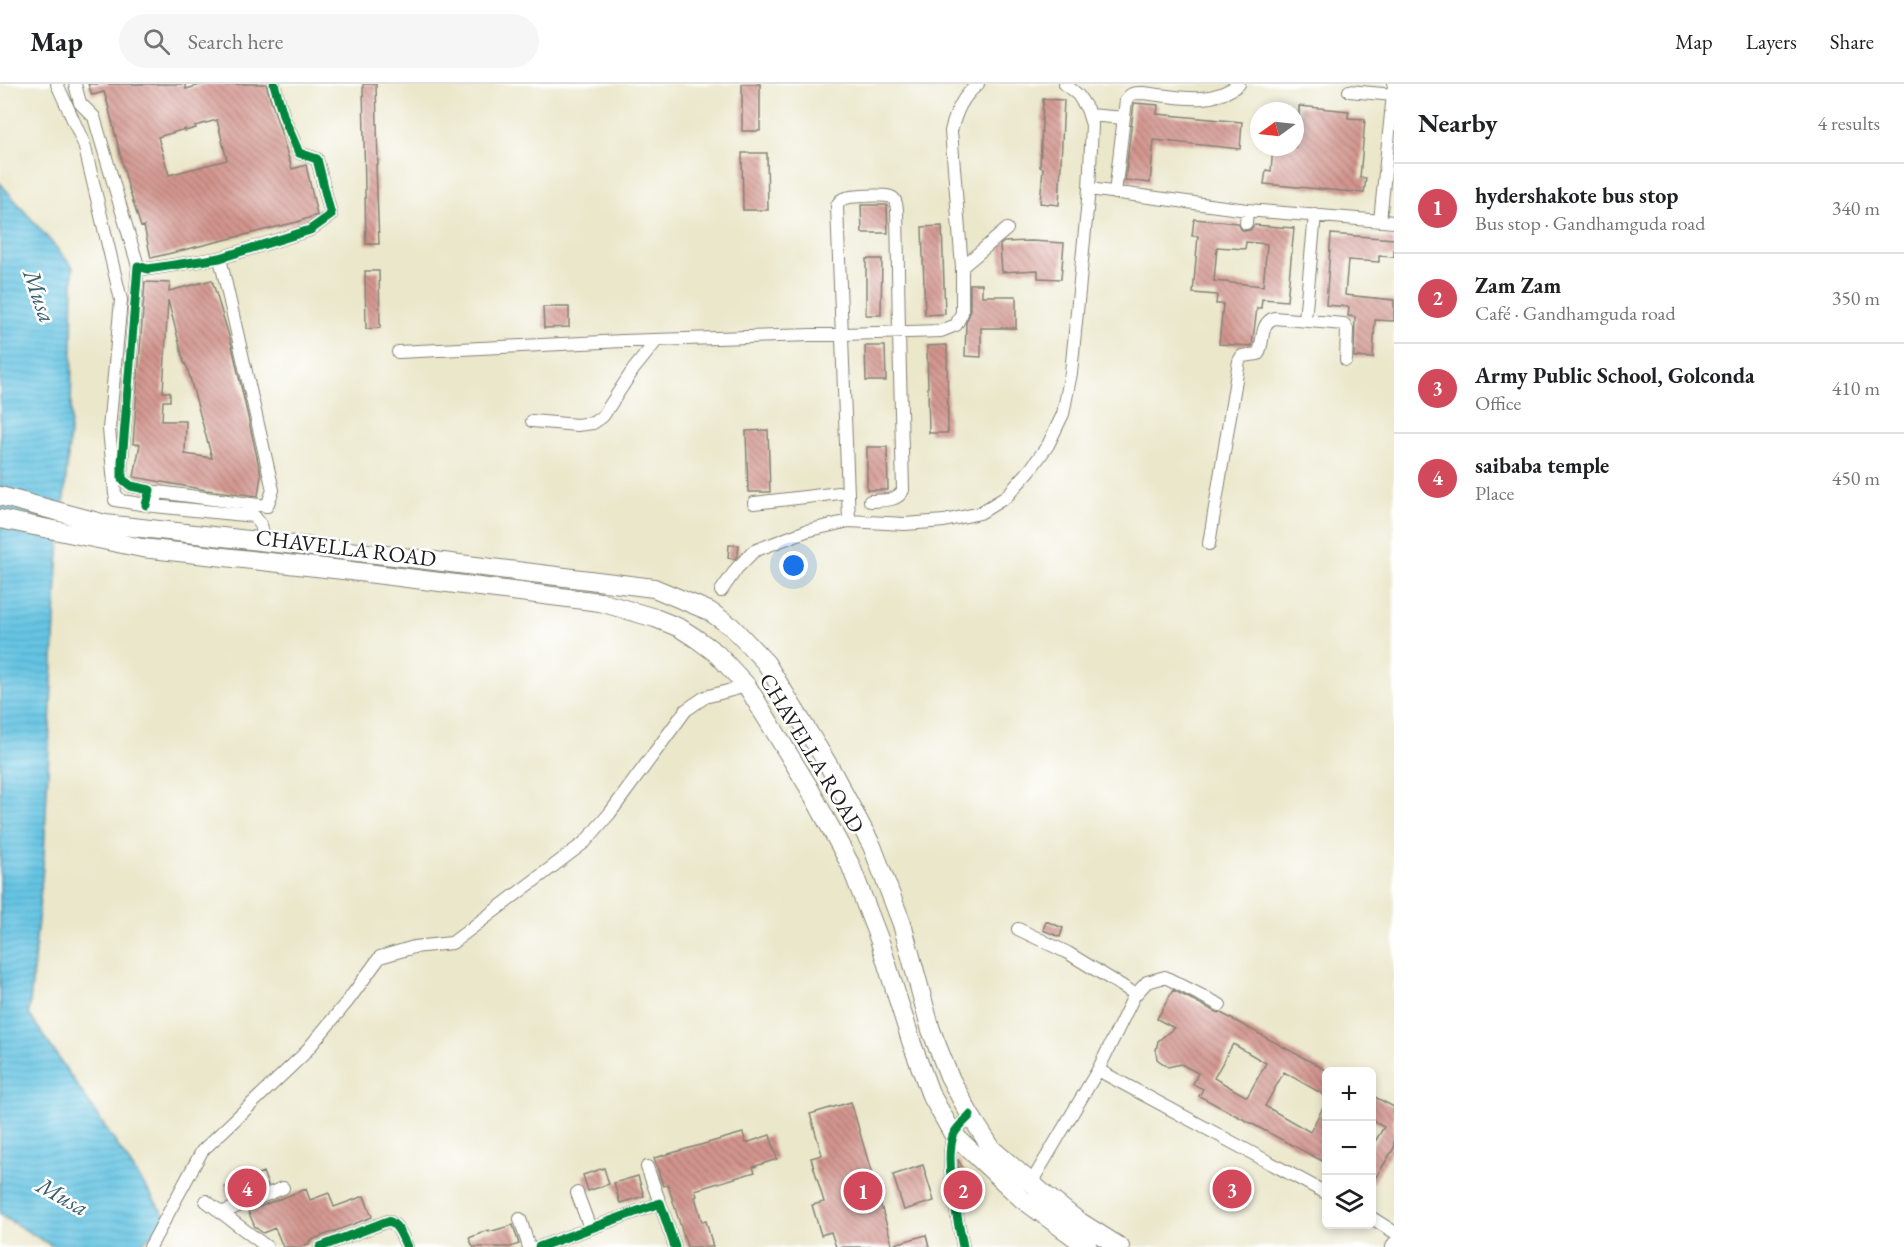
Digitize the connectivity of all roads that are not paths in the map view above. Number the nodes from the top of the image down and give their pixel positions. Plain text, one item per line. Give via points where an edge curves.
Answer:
1 (57, 84) edge
2 (75, 84) edge
3 (274, 84) edge
4 (978, 84) edge
5 (1065, 84) edge
6 (1239, 84) edge
7 (1349, 91) dead end
8 (1394, 91) edge
9 (1089, 115) junction
10 (1124, 118) junction
11 (1089, 189) junction
12 (1115, 193) junction
13 (1247, 210) junction
14 (1314, 215) junction
15 (1380, 221) junction
16 (1394, 222) edge
17 (1246, 223) dead end
18 (1007, 229) dead end
19 (220, 258) junction
20 (138, 266) junction
21 (962, 267) junction
22 (1305, 319) junction
23 (899, 333) junction
24 (841, 335) junction
25 (657, 340) junction
26 (398, 352) dead end
27 (1346, 360) dead end
28 (532, 421) dead end
29 (130, 486) junction
30 (154, 491) junction
31 (848, 492) junction
32 (0, 496) edge
33 (107, 498) dead end
34 (870, 501) dead end
35 (125, 502) junction
36 (754, 503) dead end
37 (150, 506) junction
38 (0, 519) edge
39 (849, 521) junction
40 (265, 542) junction
41 (1209, 544) dead end
42 (721, 591) dead end
43 (747, 686) junction
44 (1018, 929) dead end
45 (1134, 996) junction
46 (1220, 1005) dead end
47 (1098, 1070) junction
48 (970, 1115) junction
49 (953, 1134) junction
50 (647, 1167) dead end
51 (1031, 1183) junction
52 (283, 1188) dead end
53 (1322, 1191) edge
54 (577, 1193) dead end
55 (206, 1201) dead end
56 (660, 1203) junction
57 (221, 1213) junction
58 (520, 1219) dead end
59 (1376, 1221) edge
60 (590, 1228) junction
61 (1394, 1232) edge
62 (1394, 1243) edge
63 (150, 1247) edge
64 (267, 1247) edge
65 (320, 1247) edge
66 (407, 1247) edge
67 (529, 1247) edge
68 (539, 1247) edge
69 (675, 1247) edge
70 (963, 1247) edge
71 (1088, 1247) edge
72 (1119, 1247) edge
73 (1392, 1247) edge

1 - 35 street via 84,144 121,300 109,429 114,494
2 - 20 street via 80,103 94,117
3 - 19 street via 299,153 317,159 331,216 310,230
4 - 21 street via 956,110 951,131
5 - 9 street via 1078,95
6 - 10 street via 1202,100 1135,93 1125,100
7 - 8 street
8 - 15 street
9 - 10 street
9 - 11 street
10 - 12 street
11 - 12 street
11 - 39 street via 1064,414 1030,470 1006,497 980,513 915,523
12 - 13 street
13 - 14 street
13 - 17 street
14 - 15 street
14 - 22 street
15 - 16 street
18 - 21 street
19 - 20 street via 148,269
19 - 30 street via 273,490 267,506
20 - 29 street via 122,461 122,479
21 - 23 street via 962,313 956,325 941,331
22 - 27 street via 1344,324
22 - 41 street via 1268,321 1258,354 1242,356 1239,361
23 - 24 street
23 - 24 street via 896,202 886,196 847,197 837,206
23 - 34 street via 903,490 889,500
24 - 25 street
24 - 31 street
25 - 26 street
25 - 28 street via 603,416 593,423
29 - 30 street
29 - 35 street
30 - 37 street
31 - 36 street
31 - 39 street
32 - 40 highway, CHAVELLA ROAD via 105,524
33 - 35 street
35 - 37 street
37 - 40 street via 254,516
38 - 43 highway, CHAVELLA ROAD via 142,548 600,602 680,628 716,653
39 - 42 street via 806,531 754,551
40 - 48 highway, CHAVELLA ROAD via 654,588 708,611 732,627 766,663 872,846 902,924 949,1077
43 - 49 highway, CHAVELLA ROAD via 850,864 930,1093
43 - 63 street via 705,697 686,710 585,842 452,943 414,947 380,957 303,1055 202,1151
44 - 45 street via 1068,954
45 - 46 street via 1147,982 1165,977
45 - 47 street
47 - 51 street
47 - 53 street
48 - 49 street
48 - 51 highway, CHAVELLA ROAD via 992,1149
49 - 70 street via 952,1182
49 - 71 highway, CHAVELLA ROAD via 1022,1199
50 - 56 street
51 - 72 highway, CHAVELLA ROAD
52 - 57 street
54 - 60 street
55 - 57 street
56 - 60 street
56 - 69 street
57 - 64 street
58 - 67 street
59 - 61 street
60 - 68 street
62 - 73 street
65 - 66 street via 388,1221 397,1227

